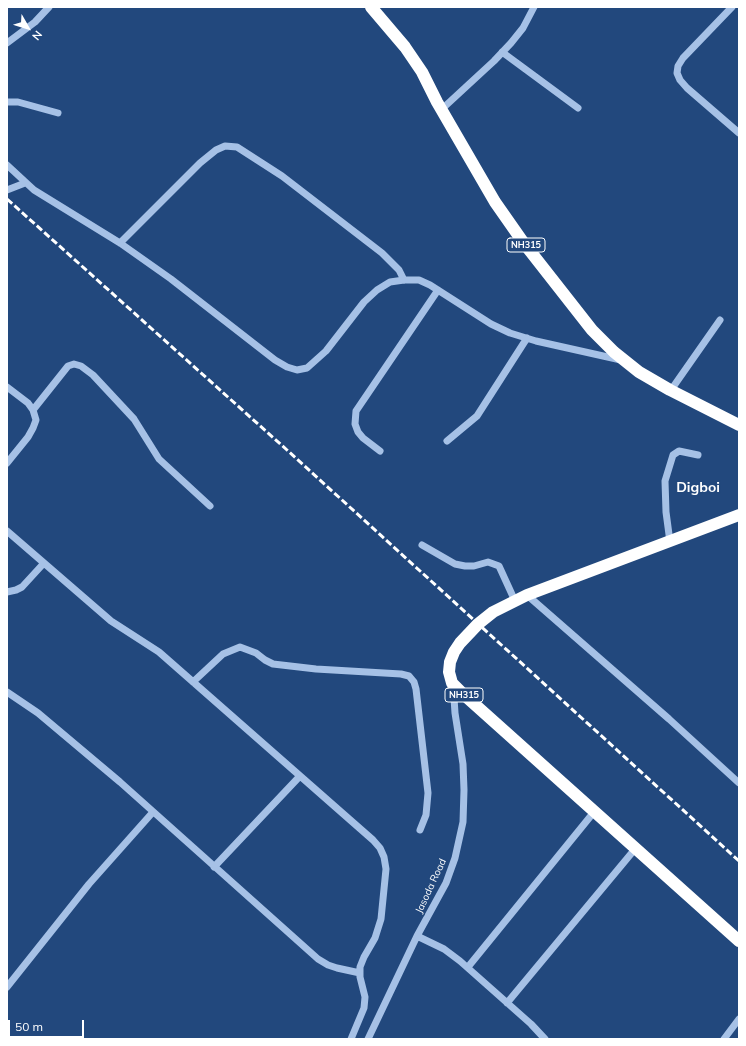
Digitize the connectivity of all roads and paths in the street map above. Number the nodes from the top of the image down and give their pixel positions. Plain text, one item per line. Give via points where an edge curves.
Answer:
1 (49, 7) edge
2 (371, 7) edge
3 (534, 7) edge
4 (732, 7) edge
5 (7, 43) edge
6 (502, 52) junction
7 (7, 102) edge
8 (578, 108) dead end
9 (442, 110) junction
10 (58, 114) dead end
11 (739, 133) edge
12 (7, 165) edge
13 (25, 183) junction
14 (7, 190) edge
15 (120, 243) junction
16 (404, 280) junction
17 (438, 290) junction
18 (720, 320) dead end
19 (527, 338) junction
20 (625, 361) junction
21 (7, 386) edge
22 (671, 390) junction
23 (33, 410) junction
24 (739, 425) edge
25 (447, 441) dead end
26 (380, 451) dead end
27 (698, 455) dead end
28 (7, 463) edge
29 (210, 506) dead end
30 (739, 515) edge
31 (7, 531) edge
32 (670, 542) junction
33 (422, 545) dead end
34 (44, 563) junction
35 (7, 592) edge
36 (527, 595) junction
37 (515, 601) junction
38 (193, 682) junction
39 (452, 683) junction
40 (7, 692) edge
41 (300, 776) junction
42 (739, 783) edge
43 (153, 812) junction
44 (594, 812) junction
45 (420, 830) dead end
46 (636, 849) junction
47 (214, 867) junction
48 (418, 936) junction
49 (739, 941) edge
50 (468, 967) junction
51 (360, 973) junction
52 (7, 987) edge
53 (507, 1002) junction
54 (739, 1018) edge
55 (351, 1039) edge
56 (368, 1039) edge
57 (545, 1039) edge
58 (724, 1039) edge

1 - 5 street via 35,22
2 - 9 highway, NH315 via 405,47
3 - 6 street via 523,28
4 - 11 street via 683,58 676,73 687,88
6 - 8 street
6 - 9 street
7 - 10 street via 18,102
9 - 20 highway, NH315 via 495,202 523,242 592,330
12 - 13 street
13 - 14 street
13 - 15 street
15 - 16 street via 275,360 298,370 308,368 322,356 364,302 377,290 390,282
15 - 16 street via 205,158 225,146 236,147 282,176 382,253 399,270
16 - 17 street via 419,280
17 - 19 street via 491,324
17 - 26 street via 356,411 355,424 358,432
18 - 22 street
19 - 20 street
19 - 25 street via 477,416
20 - 22 highway, NH315
21 - 23 street
22 - 24 highway, NH315
23 - 28 street via 36,420 33,428
23 - 29 street via 68,366 81,366 93,375 134,419 159,459
27 - 32 street via 679,451 673,455 665,481
30 - 32 highway, NH315
31 - 34 street
32 - 36 highway, NH315
33 - 37 street via 455,564 474,566 488,562 499,566
34 - 35 street via 22,587
34 - 38 street via 111,621 159,652
36 - 37 highway, NH315
36 - 42 street
37 - 39 highway, NH315 via 493,612 460,643 450,662
38 - 41 street
38 - 45 street via 223,654 240,647 273,664 409,676 416,689 428,793 426,815
39 - 44 highway, NH315
39 - 48 street, Jasoda Road via 463,764 463,822 446,883
40 - 43 street via 59,730
41 - 47 street
41 - 51 street via 373,840 384,857 386,869 381,919 375,938 360,967
43 - 47 street
43 - 52 street via 89,884
44 - 46 highway, NH315
44 - 50 street
46 - 49 highway, NH315
46 - 53 street
47 - 51 street via 318,959 337,968
48 - 50 street via 444,949
48 - 56 street, Jasoda Road
50 - 53 street
51 - 55 street via 364,1008
53 - 57 street
54 - 58 street

